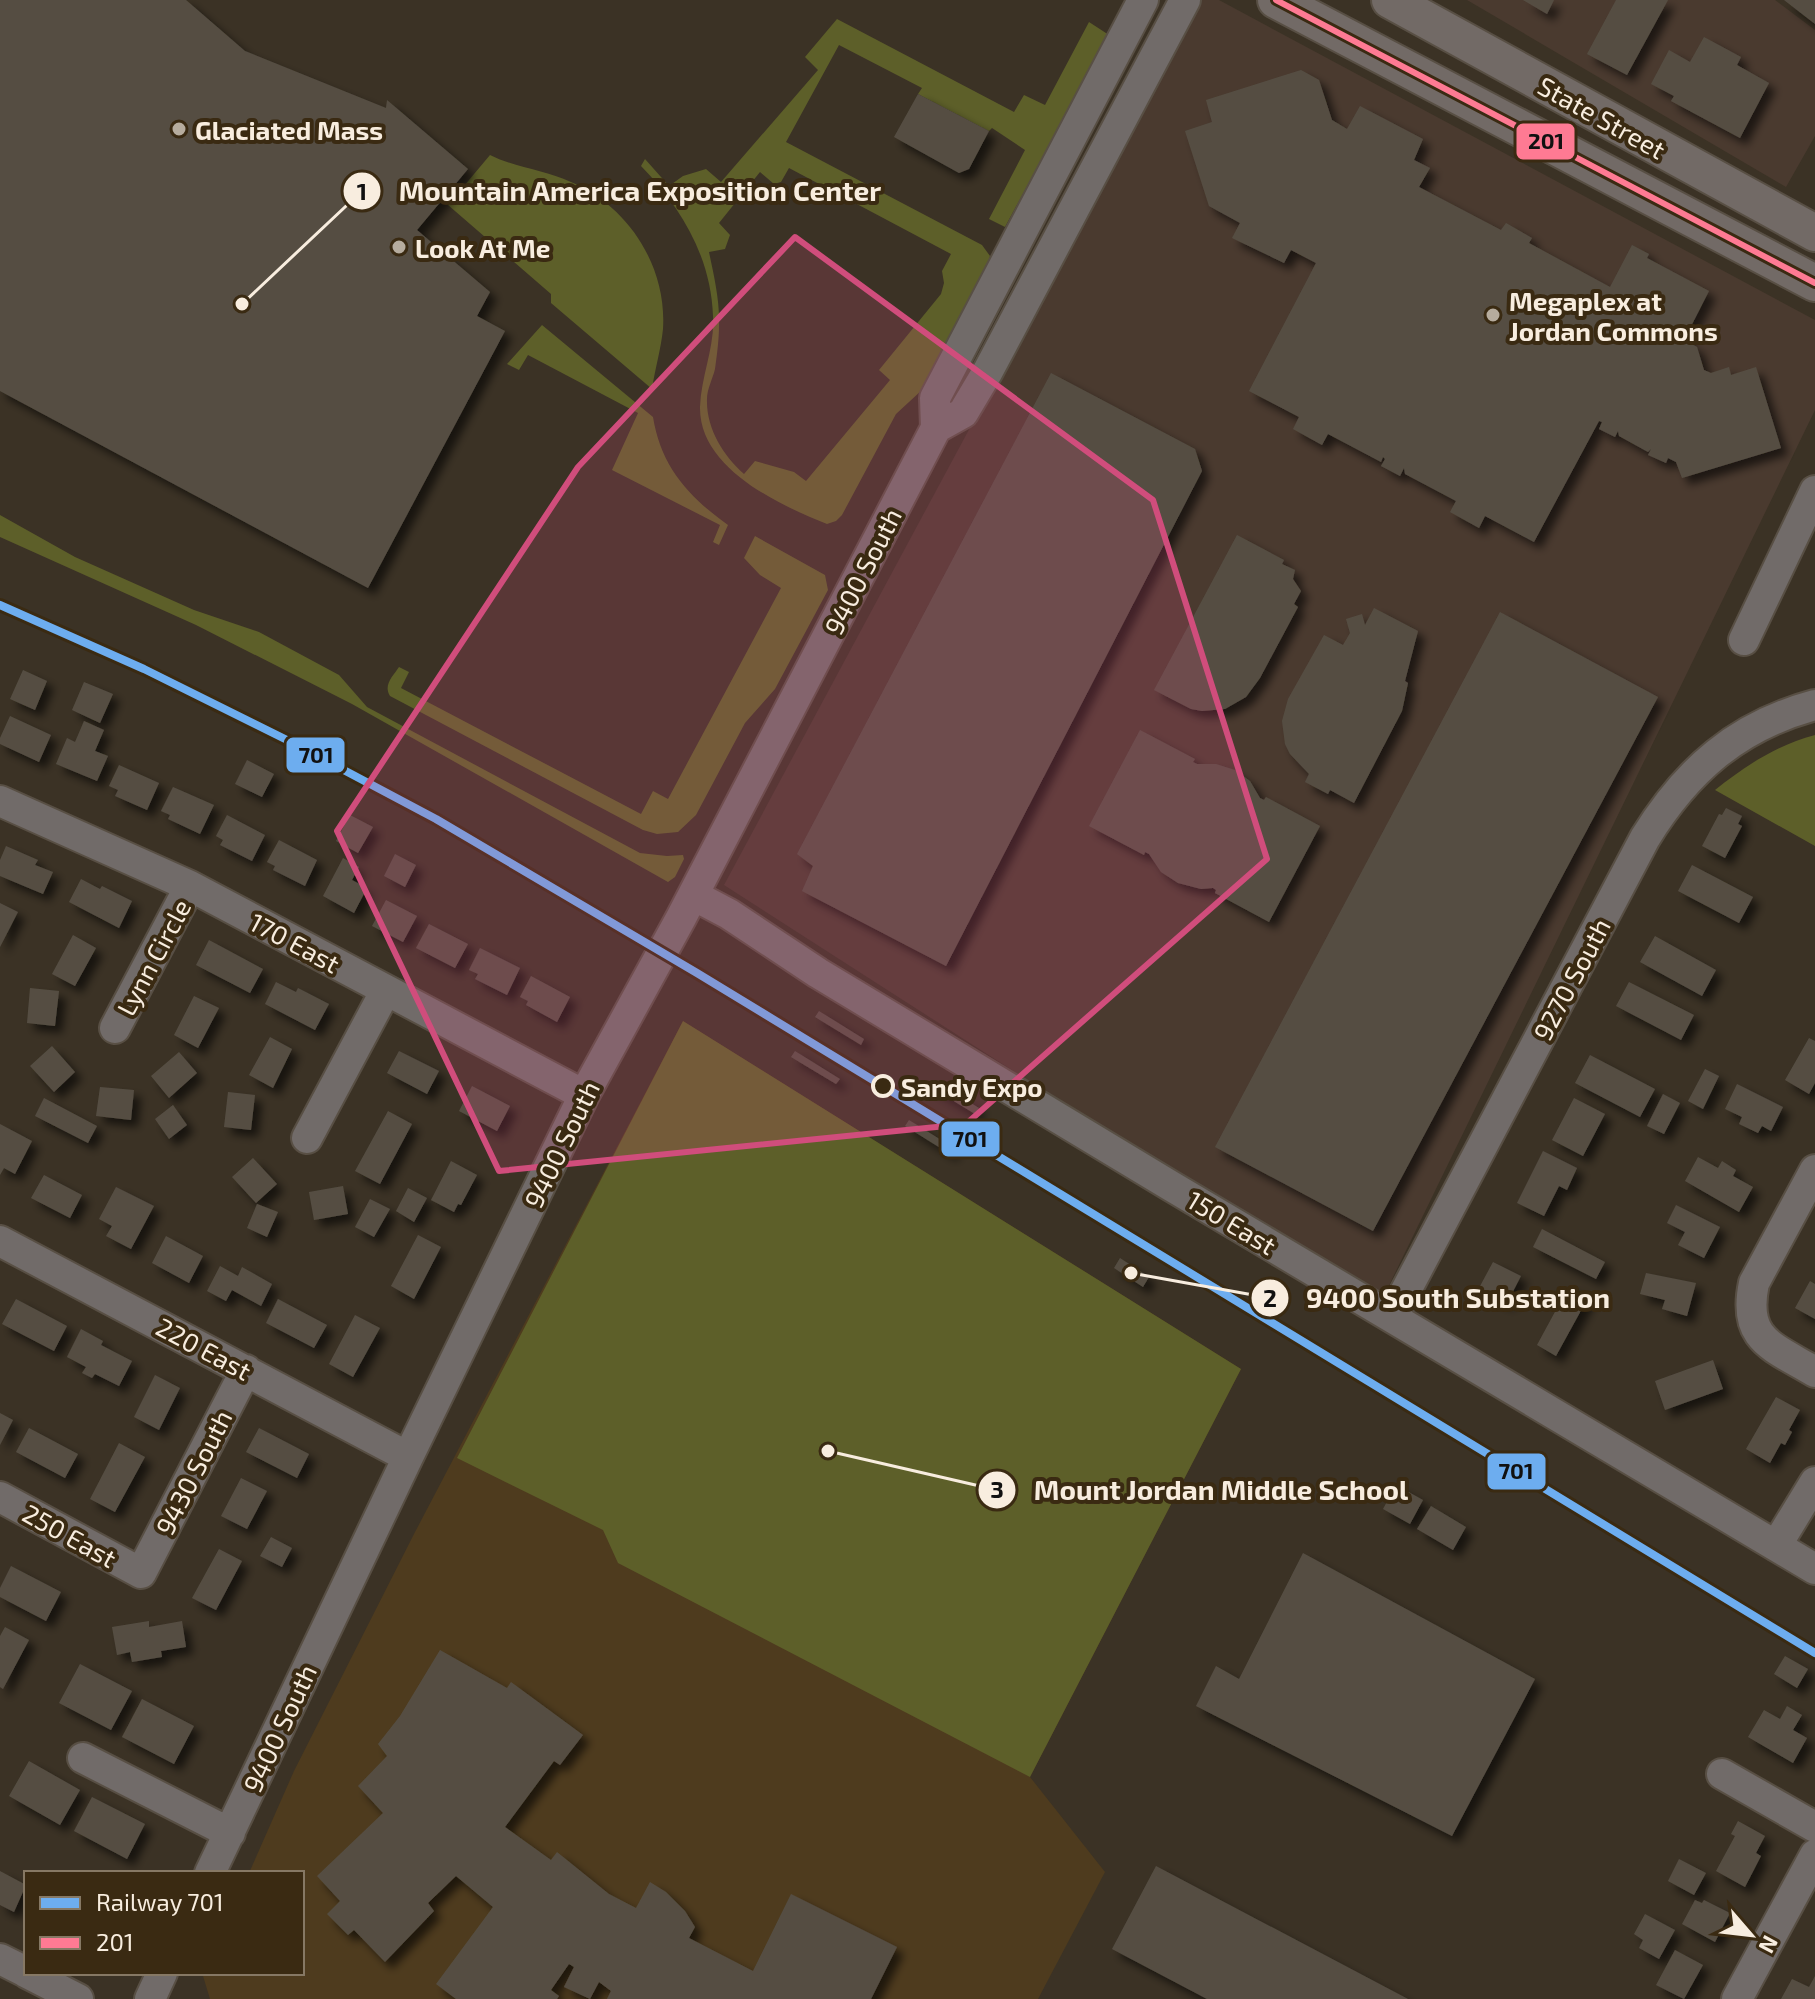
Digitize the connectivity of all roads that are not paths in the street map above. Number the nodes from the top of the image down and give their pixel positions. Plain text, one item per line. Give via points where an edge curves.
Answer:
1 (1143, 0) edge
2 (1185, 0) edge
3 (1276, 0) edge
4 (1390, 0) edge
5 (1815, 233) edge
6 (1815, 283) edge
7 (936, 428) junction
8 (1815, 491) edge
9 (1744, 640) dead end
10 (1815, 705) edge
11 (0, 801) edge
12 (190, 886) junction
13 (693, 895) junction
14 (386, 990) junction
15 (115, 1028) dead end
16 (584, 1095) junction
17 (307, 1138) dead end
18 (1815, 1170) edge
19 (0, 1241) edge
20 (1392, 1317) junction
21 (246, 1370) junction
22 (1815, 1372) edge
23 (408, 1457) junction
24 (1815, 1482) edge
25 (0, 1497) edge
26 (1776, 1546) junction
27 (1815, 1569) edge
28 (141, 1573) joint
29 (83, 1758) dead end
30 (1722, 1774) dead end
31 (1815, 1827) edge
32 (230, 1833) junction
33 (1815, 1855) edge
34 (211, 1871) edge
35 (0, 1959) edge
36 (24, 1971) edge
37 (31, 1975) edge
38 (161, 1975) edge
39 (78, 1999) edge
40 (150, 1999) edge
41 (1737, 1999) edge

1 - 7 street, 9400 South via 935,398
2 - 7 street, 9400 South via 988,371 963,413
3 - 6 main road, State Street
4 - 5 main road, State Street
7 - 13 street, 9400 South
8 - 9 street
10 - 20 street, 9270 South via 1772,719 1736,739 1684,782 1663,809
11 - 12 street, 170 East
12 - 14 street, 170 East
12 - 15 street, Lynn Circle
13 - 16 street, 9400 South
13 - 20 street, 150 East
14 - 16 street, 170 East
14 - 17 street
16 - 23 street, 9400 South
18 - 22 street via 1754,1283 1750,1303 1757,1332
19 - 21 street, 220 East
20 - 26 street, 150 East
21 - 23 street, 220 East
21 - 28 street, 9430 South
23 - 32 street, 9400 South
24 - 26 street
25 - 28 street, 250 East
26 - 27 street, 150 East
29 - 32 street
30 - 31 street
32 - 34 street, 9400 South
33 - 41 street
35 - 36 street
37 - 39 street
38 - 40 street

